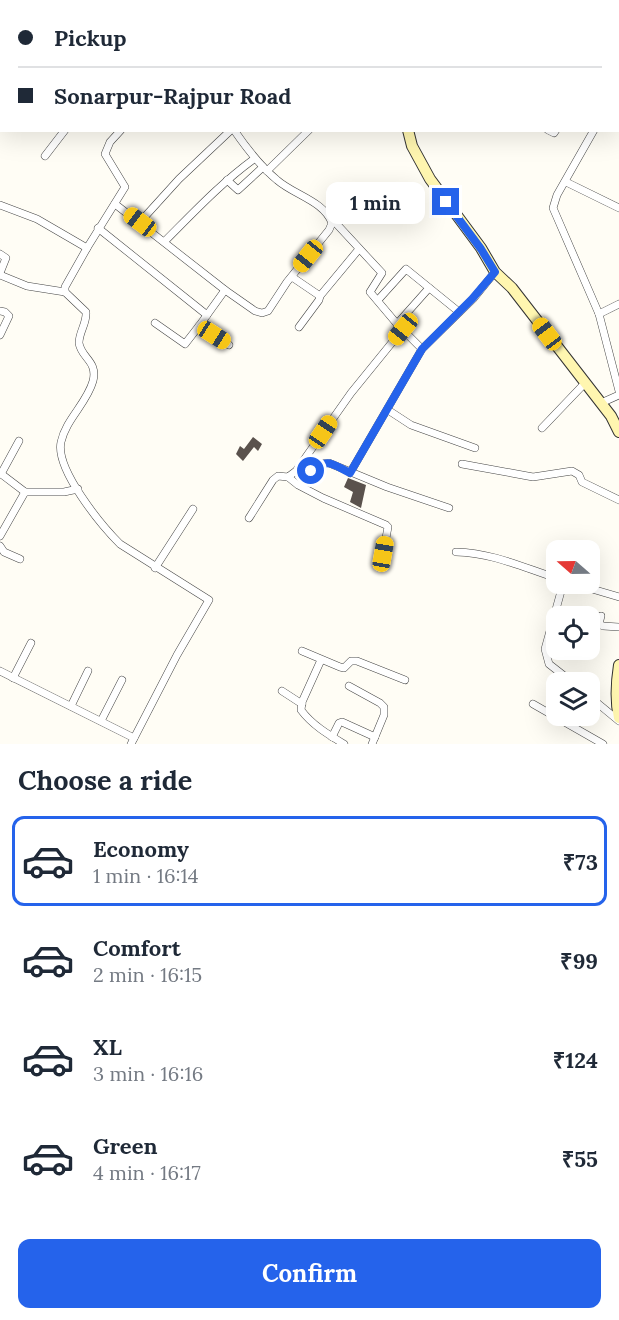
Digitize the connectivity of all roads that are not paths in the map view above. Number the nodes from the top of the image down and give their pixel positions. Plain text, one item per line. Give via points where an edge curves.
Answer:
1 (63, 132) edge
2 (119, 132) edge
3 (231, 132) edge
4 (234, 132) edge
5 (307, 132) edge
6 (408, 132) edge
7 (593, 132) edge
8 (45, 156) dead end
9 (254, 159) junction
10 (265, 169) junction
11 (227, 180) junction
12 (566, 182) junction
13 (116, 204) junction
14 (0, 206) edge
15 (619, 208) edge
16 (330, 218) junction
17 (140, 222) junction
18 (99, 228) junction
19 (165, 242) junction
20 (87, 248) junction
21 (358, 249) junction
22 (0, 254) edge
23 (495, 272) junction
24 (0, 274) edge
25 (292, 277) junction
26 (429, 288) junction
27 (225, 290) junction
28 (65, 292) junction
29 (320, 296) junction
30 (378, 300) junction
31 (619, 304) edge
32 (0, 311) edge
33 (459, 312) junction
34 (599, 314) junction
35 (207, 315) junction
36 (155, 323) dead end
37 (199, 326) junction
38 (400, 326) junction
39 (298, 327) dead end
40 (0, 335) edge
41 (229, 345) dead end
42 (422, 349) junction
43 (585, 383) junction
44 (619, 393) edge
45 (601, 403) junction
46 (388, 410) junction
47 (542, 428) dead end
48 (619, 432) edge
49 (19, 441) dead end
50 (475, 447) dead end
51 (462, 464) dead end
52 (300, 466) junction
53 (350, 473) junction
54 (0, 474) edge
55 (288, 477) junction
56 (78, 489) junction
57 (25, 492) junction
58 (619, 500) edge
59 (193, 508) dead end
60 (449, 508) dead end
61 (249, 518) dead end
62 (0, 536) edge
63 (0, 546) edge
64 (456, 552) dead end
65 (383, 554) dead end
66 (20, 559) dead end
67 (155, 568) junction
68 (546, 575) edge
69 (600, 591) edge
70 (561, 594) edge
71 (619, 597) edge
72 (601, 616) dead end
73 (619, 627) edge
74 (31, 643) dead end
75 (302, 651) dead end
76 (321, 660) junction
77 (619, 665) edge
78 (0, 671) edge
79 (88, 671) dead end
80 (559, 672) edge
81 (13, 678) junction
82 (122, 680) dead end
83 (405, 680) dead end
84 (349, 686) dead end
85 (282, 692) dead end
86 (302, 704) junction
87 (533, 704) dead end
88 (600, 705) edge
89 (71, 706) junction
90 (619, 720) edge
91 (101, 721) junction
92 (332, 737) junction
93 (373, 740) edge
94 (132, 741) edge
95 (344, 744) edge
96 (603, 744) edge

1 - 8 street
2 - 13 street via 105,154 125,187
3 - 17 street via 179,179
4 - 9 street
5 - 10 street
6 - 23 main road via 430,179
7 - 12 street
9 - 10 street
9 - 11 street
10 - 11 street via 238,190
10 - 16 street via 314,202
11 - 19 street
12 - 15 street
12 - 34 street via 553,208
13 - 17 street
13 - 18 street
14 - 20 street via 37,219
16 - 21 street
16 - 25 street via 329,230
17 - 19 street
18 - 20 street
18 - 35 street
19 - 27 street
20 - 28 street
21 - 29 street
21 - 30 street via 382,273 370,292
22 - 24 street via 6,258
23 - 33 street
23 - 43 main road via 512,288
24 - 28 street via 27,286
25 - 27 street via 268,311 262,313
25 - 29 street
26 - 30 street via 406,269
26 - 33 street
26 - 38 street
27 - 35 street
28 - 56 street via 86,312 79,343 93,366 94,377 61,442 65,472
29 - 39 street
30 - 38 street
31 - 34 street
32 - 40 street via 9,316
33 - 42 street
34 - 44 street
35 - 37 street
36 - 37 street via 185,344
37 - 41 street
38 - 42 street
38 - 52 street
42 - 46 street
43 - 45 main road
43 - 47 street
44 - 45 street
45 - 48 main road
46 - 50 street via 411,425
46 - 53 street
49 - 54 street
51 - 58 street via 533,477 572,471 582,482
52 - 53 street via 311,471 329,463
52 - 55 street
53 - 60 street
54 - 57 street
55 - 61 street via 273,480
55 - 65 street via 322,498 386,525
56 - 57 street
56 - 67 street via 109,533
57 - 62 street
59 - 67 street
63 - 66 street
64 - 68 street via 496,556
67 - 94 street via 209,600
69 - 71 street
70 - 80 street via 545,649 549,664
72 - 73 street via 599,624
74 - 81 street
75 - 76 street
76 - 83 street via 344,668 357,661
76 - 86 street
77 - 90 main road
78 - 81 street
79 - 89 street
81 - 89 street
82 - 91 street
84 - 93 street via 384,707
85 - 86 street
86 - 92 street via 306,717
87 - 96 street
88 - 90 street
89 - 91 street
91 - 94 street
92 - 93 street via 342,722
92 - 95 street

